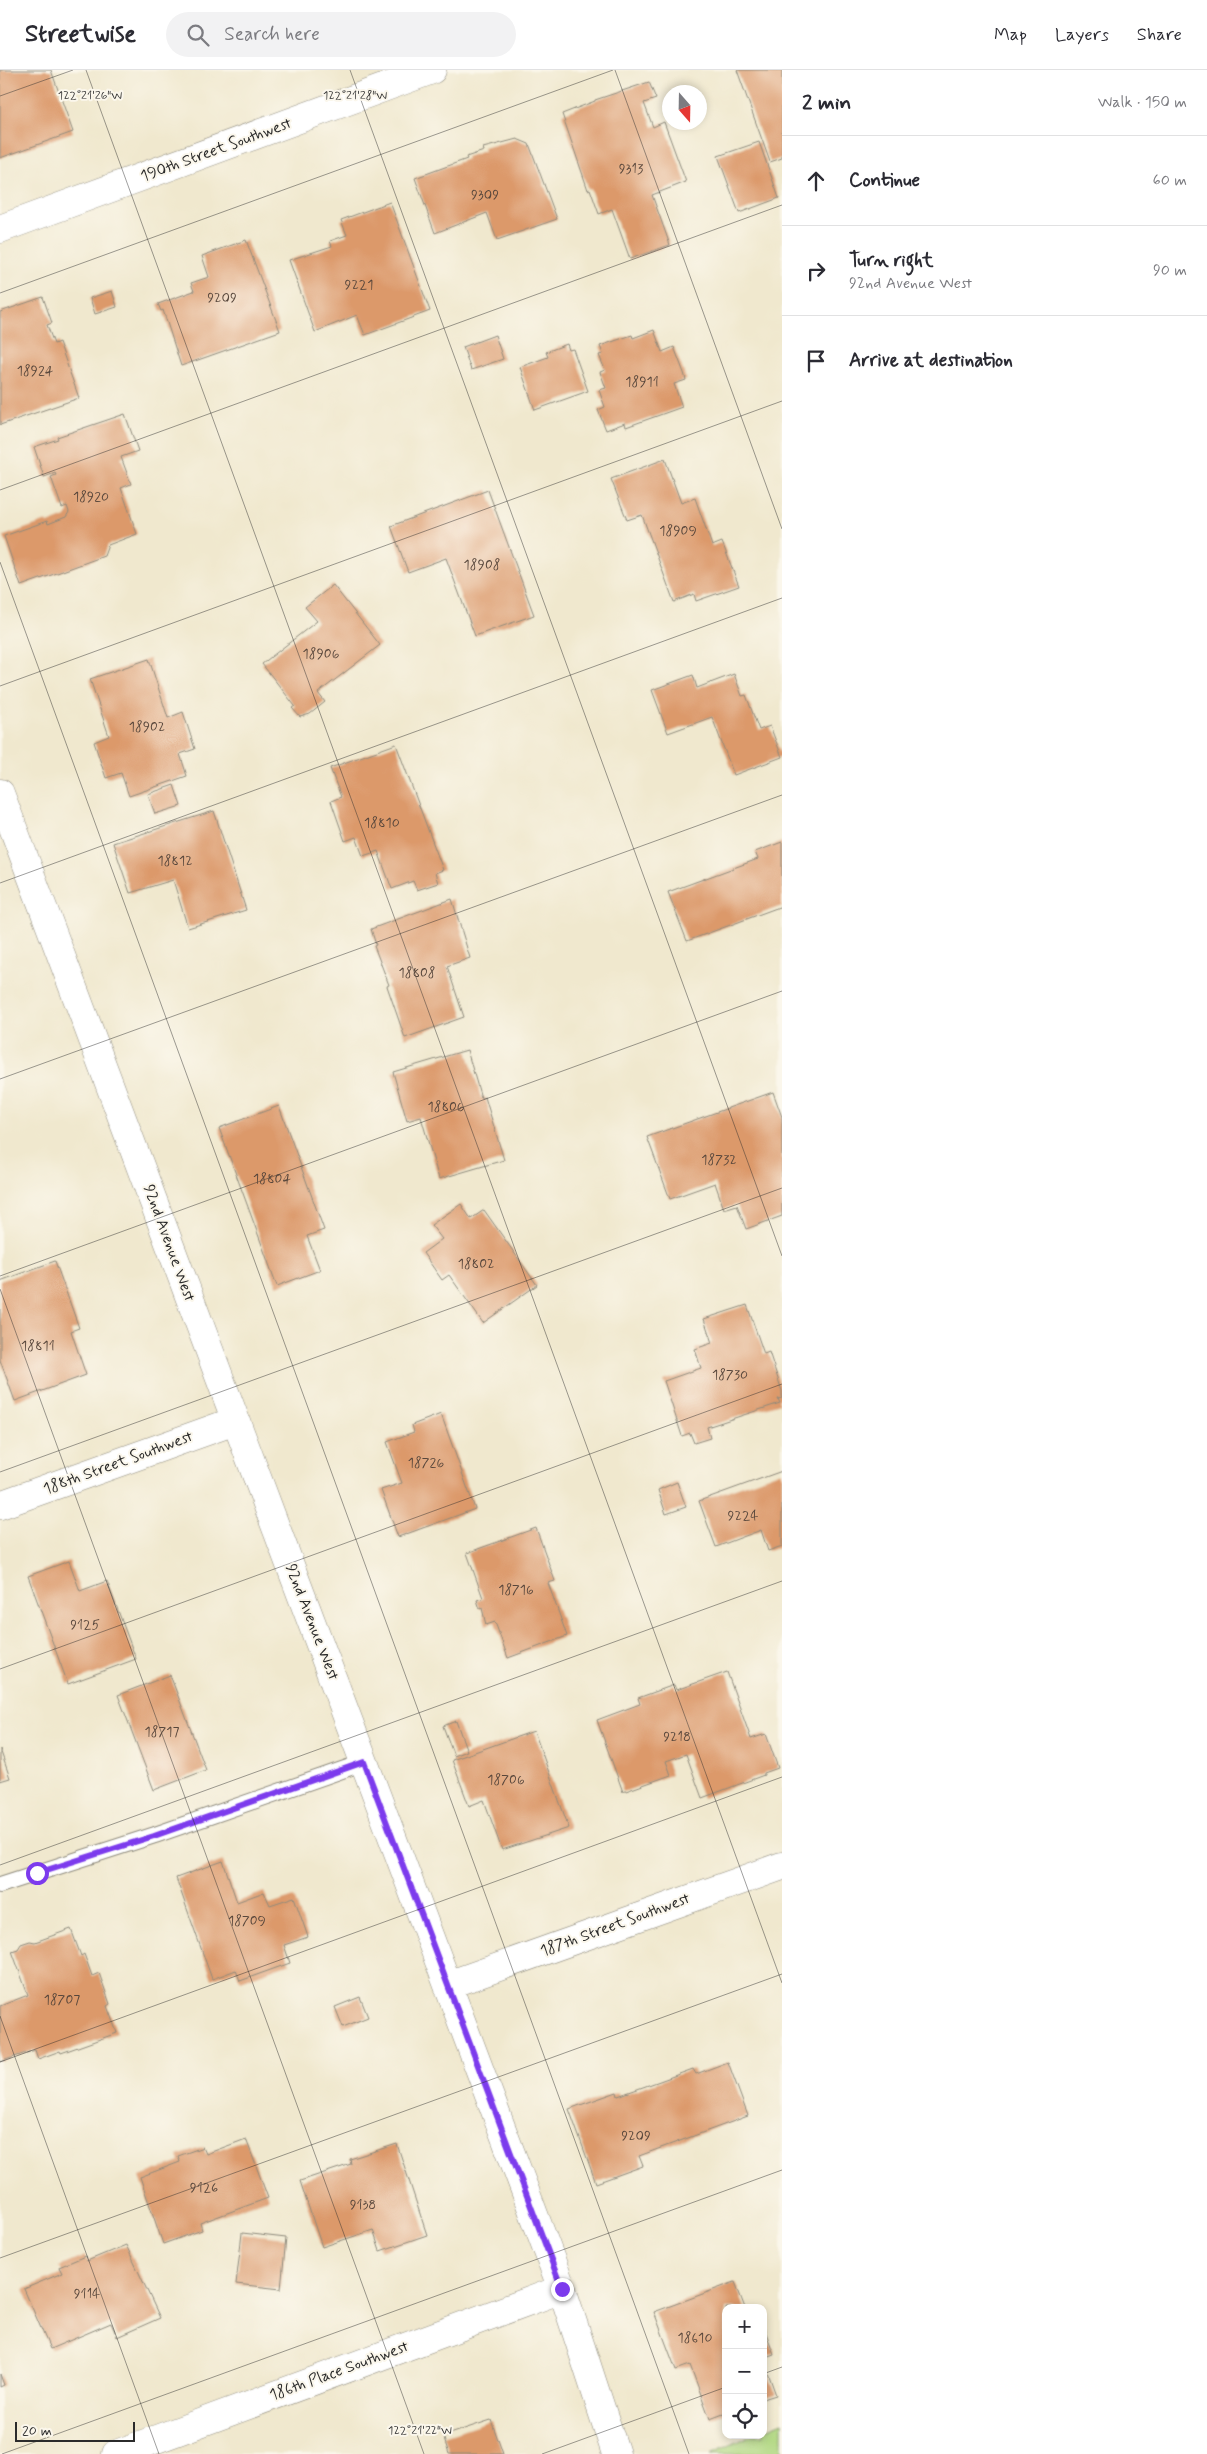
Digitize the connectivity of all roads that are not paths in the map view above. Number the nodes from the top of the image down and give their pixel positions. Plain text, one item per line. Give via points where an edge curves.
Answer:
1 (432, 70) edge
2 (0, 229) edge
3 (0, 793) edge
4 (235, 1421) junction
5 (0, 1504) edge
6 (364, 1762) junction
7 (782, 1866) edge
8 (0, 1885) edge
9 (448, 1985) junction
10 (562, 2289) junction
11 (116, 2454) edge
12 (616, 2454) edge

1 - 2 street, 190th Street Southwest
3 - 4 street, 92nd Avenue West
4 - 5 street, 188th Street Southwest
4 - 6 street, 92nd Avenue West
6 - 8 lane via 154,1836
6 - 9 street, 92nd Avenue West
7 - 9 street, 187th Street Southwest
9 - 10 street, 92nd Avenue West
10 - 11 street, 186th Place Southwest
10 - 12 street, 92nd Avenue West

